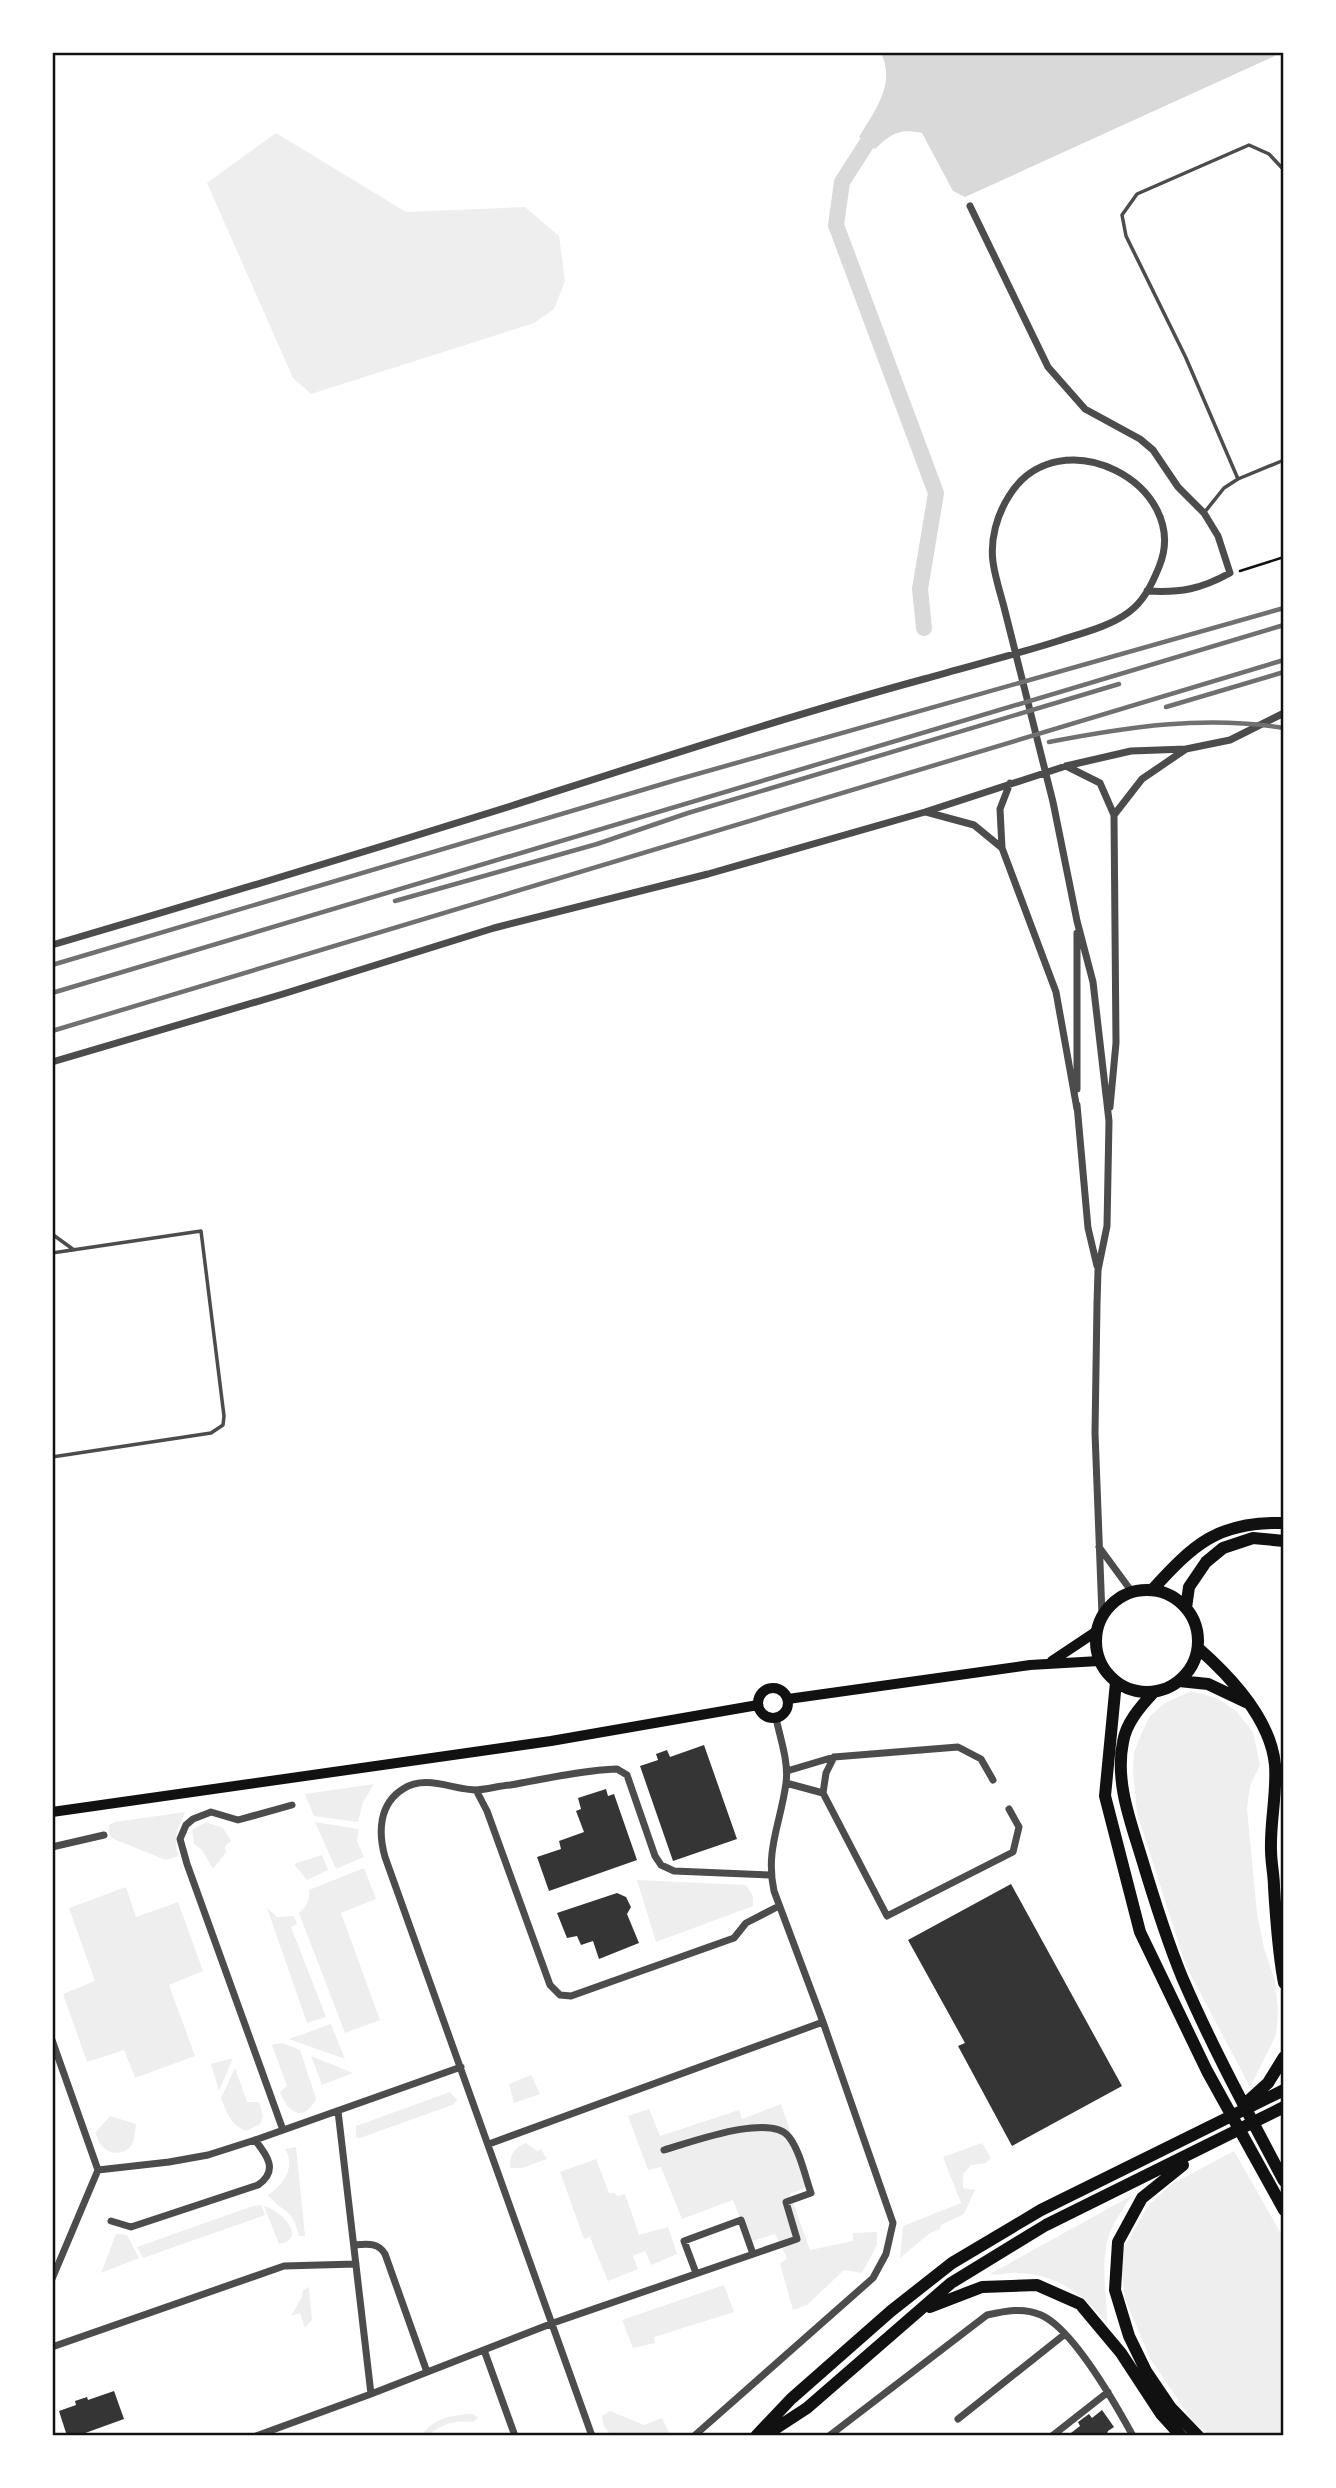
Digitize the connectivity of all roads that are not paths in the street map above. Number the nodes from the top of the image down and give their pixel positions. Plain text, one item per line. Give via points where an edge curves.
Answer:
1 (1283, 170) edge
2 (970, 205) dead end
3 (1283, 460) edge
4 (1238, 479) junction
5 (1204, 513) junction
6 (1147, 591) junction
7 (1283, 713) edge
8 (1186, 749) junction
9 (1066, 766) junction
10 (1010, 783) junction
11 (925, 812) junction
12 (1114, 815) junction
13 (1002, 848) junction
14 (1077, 921) junction
15 (52, 945) edge
16 (53, 1062) edge
17 (1077, 1109) junction
18 (1109, 1121) junction
19 (52, 1234) edge
20 (74, 1250) junction
21 (52, 1253) edge
22 (1098, 1270) junction
23 (52, 1457) edge
24 (1283, 1522) edge
25 (1283, 1541) edge
26 (1098, 1547) junction
27 (1152, 1590) junction
28 (1132, 1592) junction
29 (1186, 1608) junction
30 (1102, 1615) junction
31 (1097, 1631) junction
32 (1198, 1648) junction
33 (1100, 1661) junction
34 (1050, 1662) junction
35 (1179, 1681) junction
36 (1116, 1682) junction
37 (1153, 1693) junction
38 (788, 1699) junction
39 (1246, 1702) junction
40 (758, 1705) junction
41 (776, 1718) junction
42 (834, 1757) junction
43 (787, 1771) junction
44 (993, 1780) dead end
45 (786, 1783) junction
46 (477, 1790) junction
47 (823, 1793) junction
48 (292, 1805) dead end
49 (1009, 1809) dead end
50 (52, 1812) edge
51 (104, 1835) dead end
52 (52, 1847) edge
53 (771, 1875) junction
54 (779, 1906) junction
55 (1276, 1922) junction
56 (1283, 1937) edge
57 (1283, 1983) edge
58 (823, 2022) junction
59 (53, 2044) edge
60 (1283, 2057) edge
61 (461, 2067) junction
62 (1283, 2090) edge
63 (1283, 2107) edge
64 (338, 2111) junction
65 (283, 2130) junction
66 (1196, 2132) junction
67 (255, 2140) junction
68 (489, 2144) junction
69 (1202, 2149) junction
70 (663, 2150) dead end
71 (98, 2170) junction
72 (1283, 2181) edge
73 (1283, 2210) edge
74 (111, 2221) dead end
75 (354, 2245) junction
76 (752, 2254) junction
77 (356, 2264) junction
78 (696, 2273) junction
79 (52, 2278) edge
80 (923, 2310) junction
81 (553, 2323) junction
82 (1065, 2334) junction
83 (52, 2347) edge
84 (484, 2350) junction
85 (427, 2372) junction
86 (1108, 2392) junction
87 (371, 2394) junction
88 (958, 2419) dead end
89 (281, 2427) junction
90 (256, 2435) edge
91 (284, 2435) edge
92 (515, 2435) edge
93 (592, 2435) edge
94 (694, 2435) edge
95 (756, 2435) edge
96 (764, 2435) edge
97 (829, 2435) edge
98 (1052, 2435) edge
99 (1133, 2435) edge
100 (1181, 2435) edge
101 (1198, 2435) edge

1 - 4 lane via 1269,154 1249,145 1137,194 1122,215 1126,236
2 - 5 street via 1048,367 1085,409 1153,450
3 - 4 lane
4 - 5 lane via 1224,488
5 - 6 street via 1230,573 1206,586
6 - 14 street via 1165,550 1165,535 1138,486 1110,466 1055,461 1027,474 1015,487 997,521 993,561 1053,802
6 - 15 street via 1127,614 1091,631 848,700
7 - 8 street via 1230,740
8 - 9 street via 1131,751
8 - 12 street via 1142,779
9 - 10 street
9 - 12 street via 1100,783
10 - 11 street
10 - 13 street via 1000,809
11 - 13 street via 974,825
11 - 16 street via 494,928
12 - 18 street via 1116,1043
13 - 17 street via 1056,992
14 - 17 street
14 - 18 street via 1093,982
17 - 22 street via 1088,1228
18 - 22 street via 1107,1226
19 - 20 lane
20 - 21 lane
20 - 23 lane via 201,1231 224,1421 211,1433
22 - 26 street
24 - 27 main road via 1254,1522 1212,1535
25 - 29 main road via 1253,1538 1223,1548 1206,1562 1189,1587
26 - 28 street
26 - 30 street
27 - 28 main road
27 - 29 main road
28 - 30 main road
29 - 32 main road via 1198,1633
30 - 31 main road
31 - 33 main road
31 - 34 main road
32 - 35 main road
32 - 39 main road via 1223,1670
33 - 34 main road
33 - 36 main road
34 - 38 main road
35 - 37 main road
35 - 39 main road via 1208,1684
36 - 37 main road
36 - 73 main road via 1105,1796 1140,1931 1207,2071
37 - 72 main road via 1123,1740 1120,1763 1125,1803 1181,1975
38 - 40 main road via 773,1688 760,1695
38 - 41 main road via 785,1713
39 - 55 main road via 1261,1720 1275,1763 1271,1850
40 - 41 main road via 767,1717
40 - 50 main road via 551,1741
41 - 43 street
42 - 43 street
42 - 44 street via 958,1747 981,1759
42 - 47 street
43 - 45 street
45 - 47 street
45 - 53 street via 773,1838
46 - 53 street via 617,1769 627,1775 655,1856 664,1867
46 - 54 street via 550,1984 560,1994 571,1996 734,1938 746,1923
46 - 61 street via 426,1782 405,1787 387,1805 380,1829 385,1857
47 - 49 street via 887,1916 1013,1852 1019,1827
48 - 65 street via 238,1819 211,1812 186,1825 180,1839
51 - 52 street
53 - 54 street
54 - 58 street
55 - 56 main road
55 - 57 main road
58 - 68 street
58 - 94 street via 894,2223 887,2254 873,2278
59 - 71 street
60 - 66 main road via 1253,2098
61 - 64 street
61 - 68 street
62 - 66 main road
63 - 69 main road
64 - 65 street
64 - 75 street
65 - 67 street
66 - 95 main road via 1041,2210 952,2263 891,2311
67 - 71 street via 208,2155
67 - 74 street via 270,2164 267,2177 258,2185 131,2227
68 - 81 street
69 - 80 main road via 1046,2225 951,2283
69 - 101 main road via 1142,2198 1118,2242 1115,2290 1146,2371 1171,2408
70 - 76 street via 743,2128 770,2127 784,2130 791,2138 811,2193 786,2203 797,2239
71 - 79 street via 85,2210
75 - 77 street
75 - 85 street via 373,2244 385,2254
76 - 78 street
76 - 78 street via 741,2220 684,2241
77 - 83 street via 284,2266
77 - 87 street
78 - 81 street
80 - 96 main road via 807,2408
80 - 100 main road via 996,2286 1037,2285 1080,2304
81 - 84 street
81 - 93 street
82 - 86 street
82 - 88 street
82 - 97 street via 1040,2315 1013,2310 987,2315
84 - 85 street
84 - 92 street
85 - 87 street
86 - 98 street
86 - 99 street
87 - 89 street
89 - 90 street
89 - 91 street

